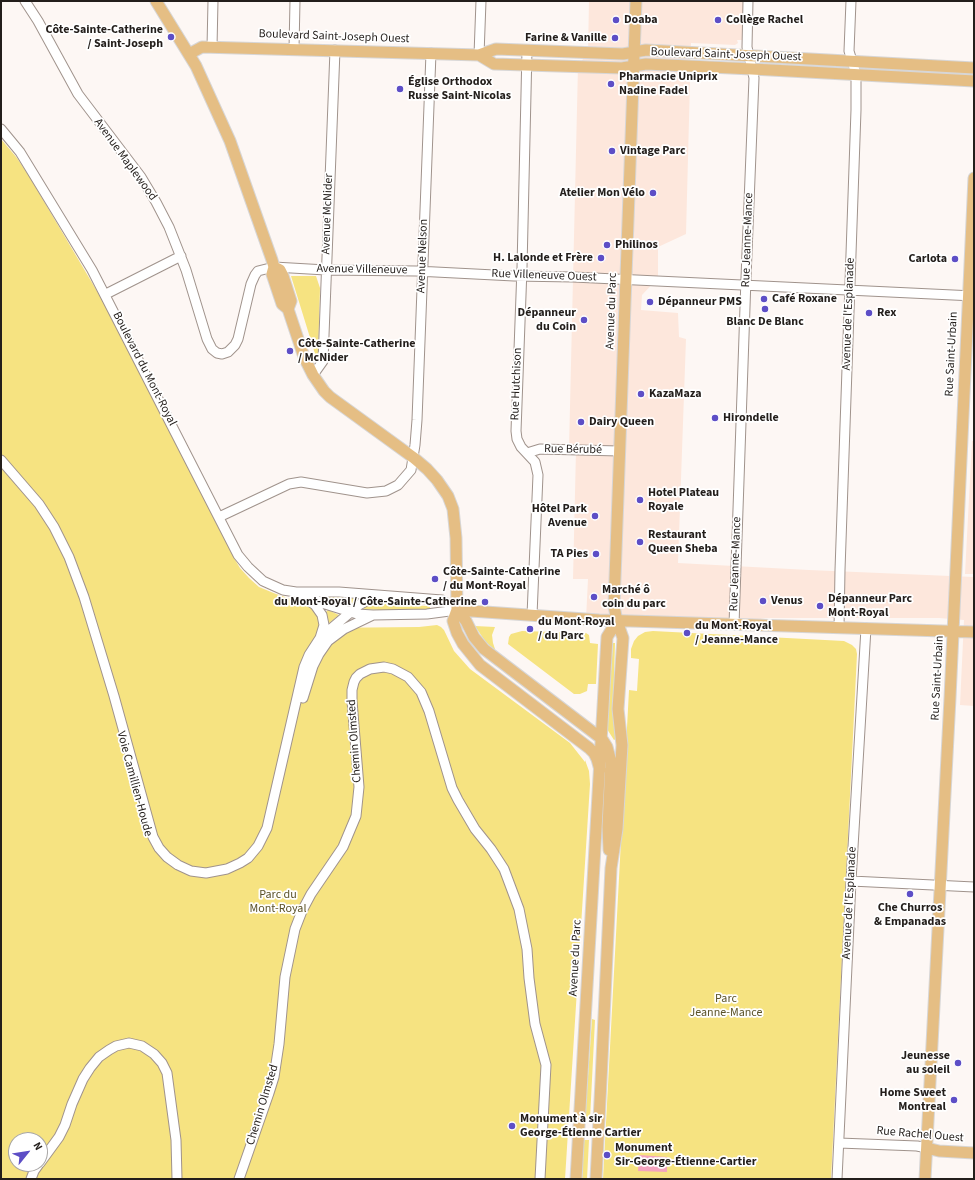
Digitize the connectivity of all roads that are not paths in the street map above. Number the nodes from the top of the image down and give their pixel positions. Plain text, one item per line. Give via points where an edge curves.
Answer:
1 (25, 1) edge
2 (156, 1) edge
3 (213, 1) edge
4 (295, 1) edge
5 (481, 1) edge
6 (636, 1) edge
7 (748, 1) edge
8 (851, 1) edge
9 (212, 47) junction
10 (294, 49) junction
11 (335, 50) junction
12 (527, 50) junction
13 (635, 52) junction
14 (431, 53) junction
15 (189, 54) junction
16 (479, 55) junction
17 (749, 56) junction
18 (853, 61) junction
19 (527, 64) junction
20 (634, 66) junction
21 (752, 68) junction
22 (974, 68) edge
23 (856, 74) junction
24 (974, 81) edge
25 (1, 130) edge
26 (974, 178) edge
27 (181, 256) junction
28 (274, 267) junction
29 (326, 270) junction
30 (422, 271) junction
31 (474, 274) joint
32 (521, 276) junction
33 (626, 279) junction
34 (746, 285) junction
35 (850, 290) junction
36 (106, 294) junction
37 (971, 296) edge
38 (314, 375) junction
39 (619, 451) junction
40 (527, 453) junction
41 (414, 458) junction
42 (1, 460) edge
43 (1, 466) edge
44 (219, 517) junction
45 (296, 592) junction
46 (390, 596) junction
47 (457, 610) junction
48 (350, 613) junction
49 (373, 615) junction
50 (532, 615) junction
51 (617, 621) junction
52 (734, 625) junction
53 (839, 628) junction
54 (866, 628) junction
55 (953, 630) junction
56 (974, 632) edge
57 (320, 638) junction
58 (602, 739) junction
59 (600, 770) junction
60 (611, 868) junction
61 (851, 881) junction
62 (940, 886) junction
63 (974, 887) edge
64 (839, 1143) junction
65 (927, 1148) junction
66 (48, 1151) edge
67 (974, 1153) edge
68 (177, 1179) edge
69 (239, 1179) edge
70 (540, 1179) edge
71 (576, 1179) edge
72 (596, 1179) edge
73 (837, 1179) edge
74 (925, 1179) edge

1 - 27 street, Avenue Maplewood via 78,94 145,183 169,227
2 - 15 main road
3 - 9 street
4 - 10 street
5 - 16 street
6 - 13 main road, Avenue du Parc
7 - 17 street, Rue Jeanne-Mance
8 - 18 street, Avenue de l'Esplanade via 849,50
9 - 10 main road, Boulevard Saint-Joseph Ouest
9 - 15 main road, Boulevard Saint-Joseph Ouest via 202,47
10 - 11 main road, Boulevard Saint-Joseph Ouest
11 - 14 main road, Boulevard Saint-Joseph Ouest
11 - 29 street, Avenue McNider
12 - 13 main road, Boulevard Saint-Joseph Ouest via 623,54
12 - 16 main road, Boulevard Saint-Joseph Ouest via 496,49
12 - 19 street, Rue Hutchison
13 - 17 main road, Boulevard Saint-Joseph Ouest via 646,50
13 - 20 main road, Avenue du Parc
14 - 16 main road, Boulevard Saint-Joseph Ouest
14 - 30 street, Avenue Nelson
15 - 28 main road via 230,141
16 - 19 main road, Boulevard Saint-Joseph Ouest via 494,64
17 - 18 main road, Boulevard Saint-Joseph Ouest
17 - 21 street, Rue Jeanne-Mance
18 - 22 main road, Boulevard Saint-Joseph Ouest
18 - 23 street, Avenue de l'Esplanade
19 - 20 main road, Boulevard Saint-Joseph Ouest via 620,68
19 - 32 street, Rue Hutchison
20 - 21 main road, Boulevard Saint-Joseph Ouest via 646,64
20 - 33 main road, Avenue du Parc
21 - 23 main road, Boulevard Saint-Joseph Ouest
21 - 34 street, Rue Jeanne-Mance via 754,78
23 - 24 main road, Boulevard Saint-Joseph Ouest
23 - 35 street, Avenue de l'Esplanade
25 - 36 street, Boulevard du Mont-Royal via 20,152
26 - 37 main road, Rue Saint-Urbain
27 - 28 street, Avenue Maplewood via 207,339 212,349 222,354 232,349 238,339 255,275 258,271
27 - 36 street
28 - 29 street, Avenue Villeneuve
28 - 38 main road via 280,270 283,276 291,301 288,309 304,357
29 - 30 street, Avenue Villeneuve
29 - 38 street, Avenue McNider via 323,360
30 - 31 street, Avenue Villeneuve
30 - 41 street, Avenue Nelson
31 - 32 street, Rue Villeneuve Ouest
32 - 33 street, Rue Villeneuve Ouest
32 - 40 street, Rue Hutchison via 516,431 517,439
33 - 34 street, Rue Villeneuve Ouest
33 - 39 main road, Avenue du Parc
34 - 35 street, Rue Villeneuve Ouest
34 - 52 street, Rue Jeanne-Mance
35 - 37 street, Rue Villeneuve Ouest
35 - 53 street, Avenue de l'Esplanade
36 - 44 street, Boulevard du Mont-Royal
37 - 55 main road, Rue Saint-Urbain
38 - 41 main road via 330,398
39 - 40 street, Rue Bérubé via 540,449
39 - 51 main road, Avenue du Parc via 614,606
40 - 50 street, Rue Hutchison via 535,462 538,475
41 - 44 street, Avenue Nelson via 407,475 398,485 386,491 367,492 301,482 289,484
41 - 47 main road via 445,490 453,509
42 - 57 street, Voie Camillien-Houde via 39,504 69,557 84,597 124,730 152,836 163,853 178,865 206,873 221,871 248,858 258,846 267,828 304,667
43 - 49 street, Voie Camillien-Houde via 40,513 71,572 122,738 150,843 165,862 187,875 206,879 227,876 245,867 259,853 272,827 300,705 316,660 332,637
44 - 45 street, Boulevard du Mont-Royal via 238,555 253,572 269,584
45 - 46 street, Boulevard du Mont-Royal
45 - 48 street, Boulevard du Mont-Royal
45 - 57 street via 315,605 322,615 324,625
46 - 47 street, Boulevard du Mont-Royal via 442,600
46 - 48 street, Boulevard du Mont-Royal via 364,602
47 - 49 street, Boulevard du Mont-Royal via 427,614
47 - 50 main road
47 - 58 main road via 488,653
47 - 59 main road via 453,621 456,633 480,665 589,748 594,753
48 - 49 street, Boulevard du Mont-Royal
48 - 57 street, Voie Camillien-Houde
50 - 51 main road
51 - 52 main road
51 - 58 main road, Avenue du Parc via 607,637
51 - 60 main road, Avenue du Parc via 623,638 618,709 622,746 617,829
52 - 53 main road
53 - 54 main road
54 - 55 main road
54 - 61 street, Avenue de l'Esplanade
55 - 56 main road
55 - 62 main road, Rue Saint-Urbain
58 - 59 main road, Avenue du Parc
58 - 60 main road, Avenue du Parc via 612,762 608,827
59 - 71 main road, Avenue du Parc
60 - 72 main road, Avenue du Parc
61 - 62 street
61 - 64 street, Avenue de l'Esplanade
62 - 63 street
62 - 65 main road, Rue Saint-Urbain
64 - 65 street, Rue Rachel Ouest
64 - 73 street, Avenue de l'Esplanade
65 - 67 main road, Rue Rachel Ouest
65 - 74 main road, Rue Saint-Urbain
66 - 68 street via 59,1137 90,1068 109,1050 129,1043 142,1046 154,1054 167,1073 176,1140
69 - 70 street, Chemin Olmsted via 274,1077 284,978 295,929 311,894 343,847 356,816 358,788 352,701 354,682 360,674 370,669 384,667 408,677 425,700 452,788 469,820 504,869 519,909 527,949 536,1024 546,1065

